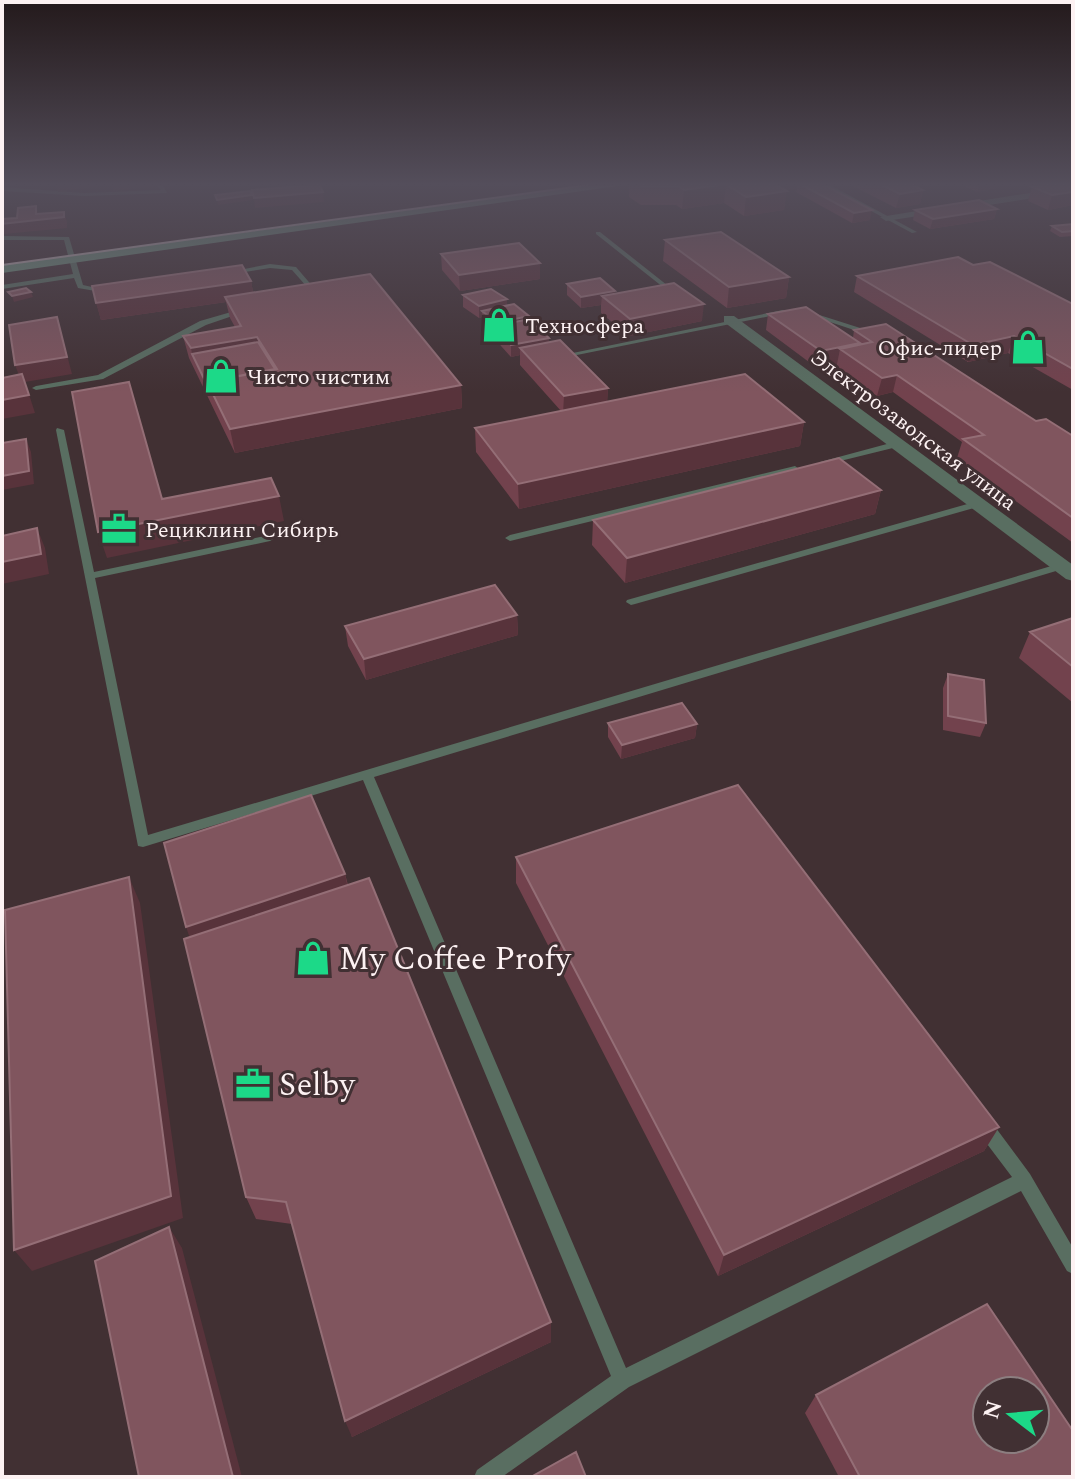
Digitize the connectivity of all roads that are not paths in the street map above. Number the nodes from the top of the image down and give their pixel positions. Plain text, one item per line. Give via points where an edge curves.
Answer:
1 (78, 254) edge
2 (79, 254) edge
3 (625, 254) edge
4 (71, 255) junction
5 (2, 259) edge
6 (2, 269) edge
7 (226, 273) edge
8 (78, 275) junction
9 (2, 287) edge
10 (122, 291) edge
11 (302, 298) edge
12 (680, 298) edge
13 (256, 308) edge
14 (703, 316) edge
15 (726, 322) junction
16 (889, 338) edge
17 (562, 356) edge
18 (36, 388) dead end
19 (60, 430) dead end
20 (898, 444) junction
21 (978, 504) junction
22 (270, 538) dead end
23 (510, 538) dead end
24 (1067, 571) edge
25 (89, 576) junction
26 (631, 602) dead end
27 (367, 775) junction
28 (969, 1106) edge
29 (1024, 1180) junction
30 (1073, 1265) edge
31 (622, 1380) junction
32 (484, 1477) edge

1 - 4 main road
2 - 4 main road
3 - 12 lane
4 - 5 main road
4 - 6 main road
4 - 8 lane
7 - 11 lane via 294,268 317,295
8 - 9 lane
8 - 10 lane via 80,287
13 - 18 lane via 203,323 100,377
14 - 15 lane
15 - 16 lane via 794,309
15 - 17 lane
15 - 20 street, Электрозаводская улица
19 - 25 lane
20 - 21 street, Электрозаводская улица
20 - 23 lane
21 - 24 street, Электрозаводская улица
21 - 26 lane
22 - 25 lane
24 - 27 lane
25 - 27 lane via 143,842
27 - 31 lane
28 - 29 lane
29 - 30 lane
29 - 31 lane
31 - 32 lane

